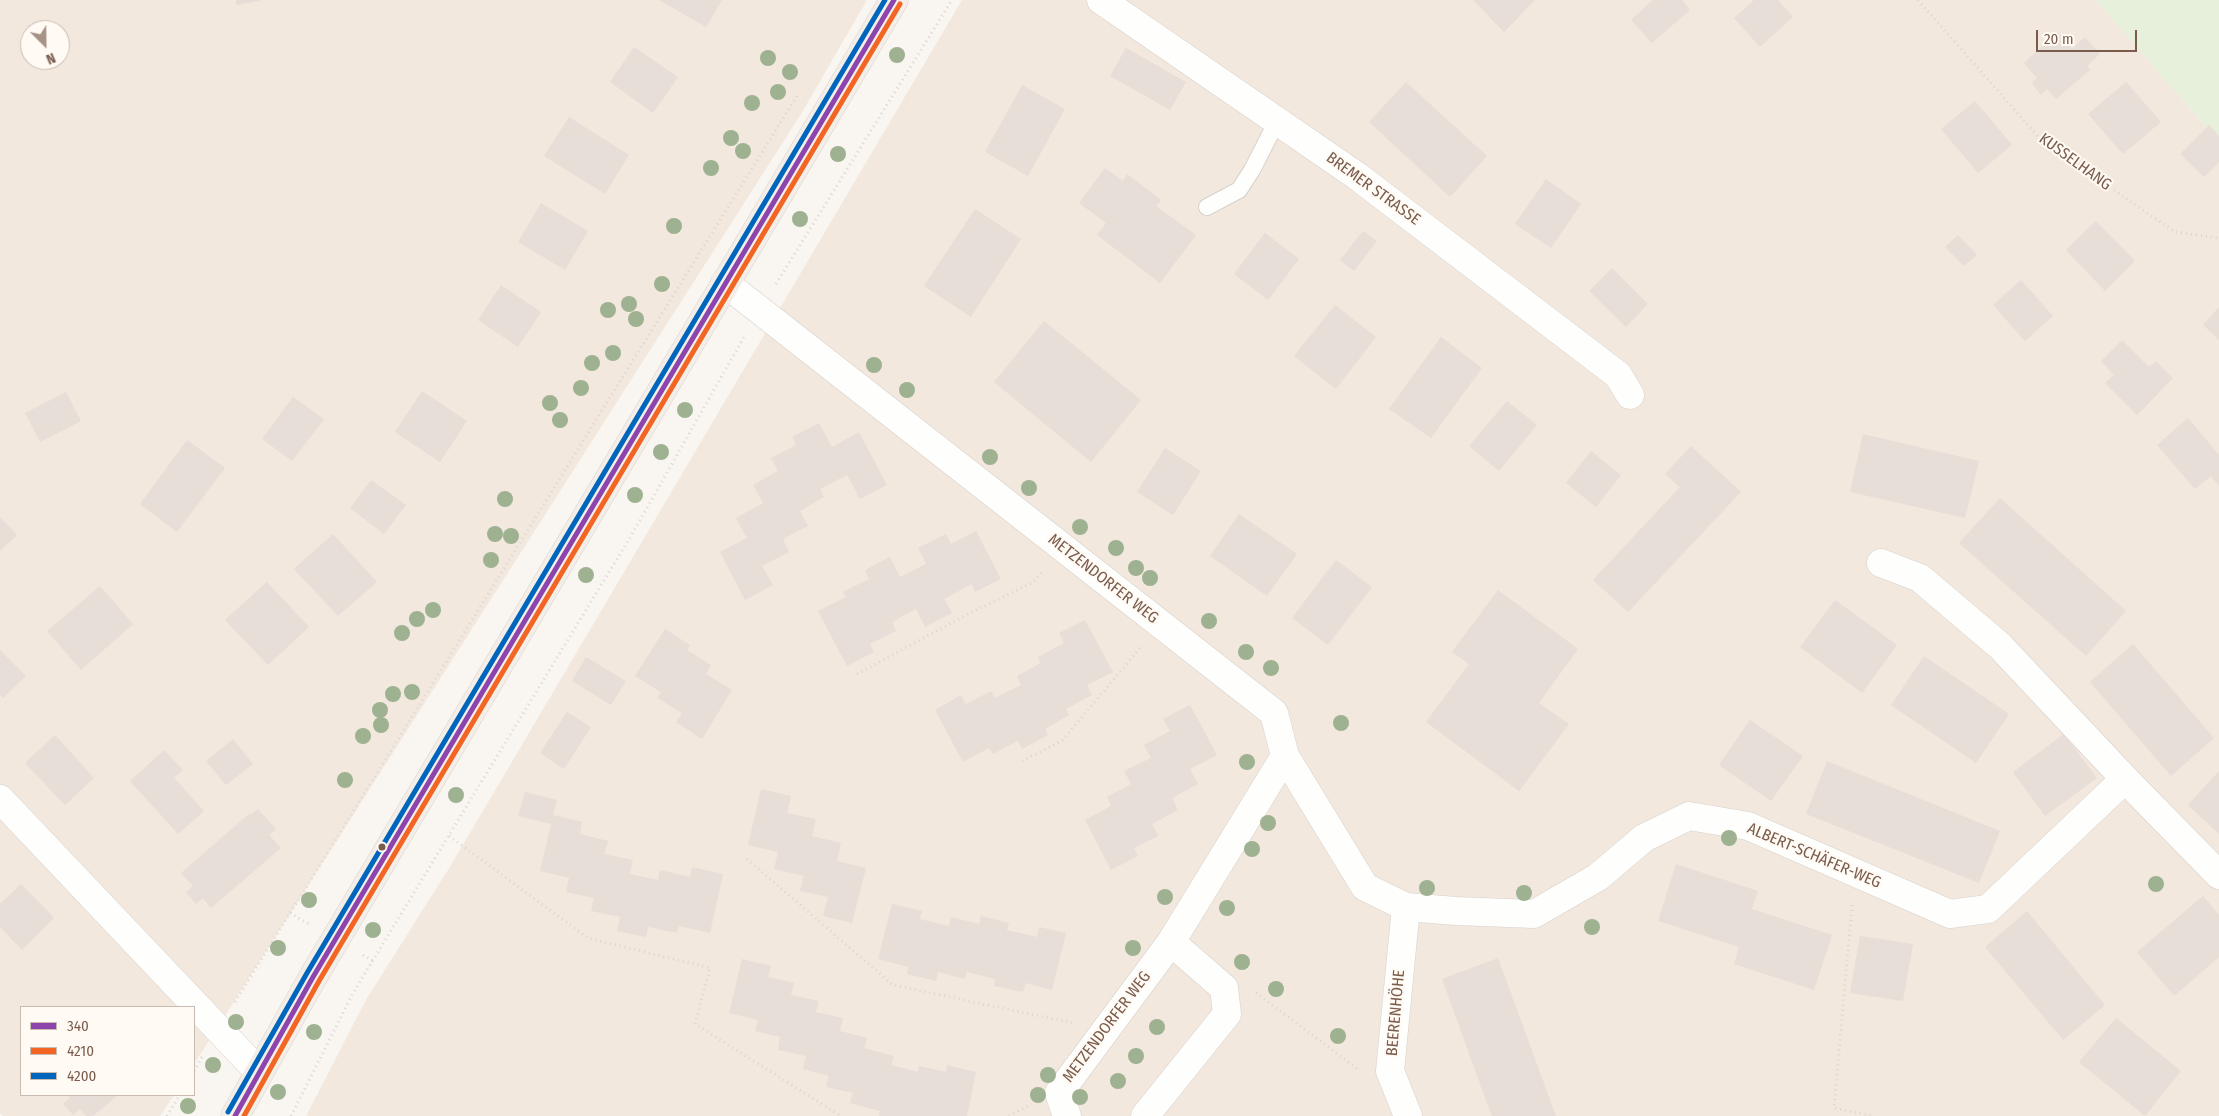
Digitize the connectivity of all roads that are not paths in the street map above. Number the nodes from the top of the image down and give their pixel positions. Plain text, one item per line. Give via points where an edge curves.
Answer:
1 (894, 0) edge
2 (1101, 0) edge
3 (1277, 121) junction
4 (1206, 207) dead end
5 (726, 283) junction
6 (1630, 395) dead end
7 (1881, 563) dead end
8 (1285, 756) junction
9 (2125, 779) junction
10 (0, 798) edge
11 (2219, 875) edge
12 (1406, 907) junction
13 (1171, 942) junction
14 (259, 1072) junction
15 (235, 1116) edge
16 (1067, 1116) edge
17 (1145, 1116) edge
18 (1408, 1116) edge

1 - 5 main road
2 - 3 street, BREMER STRASSE
3 - 4 lane via 1239,190
3 - 6 street, BREMER STRASSE via 1357,176 1618,375
5 - 8 street, METZENDORFER WEG via 1274,714
5 - 14 main road
7 - 9 street via 1920,578 2000,646
8 - 12 street, ALBERT-SCHÄFER-WEG via 1365,887
8 - 13 street, METZENDORFER WEG
9 - 11 street
9 - 12 street, ALBERT-SCHÄFER-WEG via 1988,909 1950,914 1748,826 1689,816 1644,838 1598,877 1534,914
10 - 14 street
12 - 18 street, BEERENHÖHE via 1390,1071
13 - 16 street, METZENDORFER WEG via 1059,1093
13 - 17 street via 1224,988 1227,1014
14 - 15 main road

